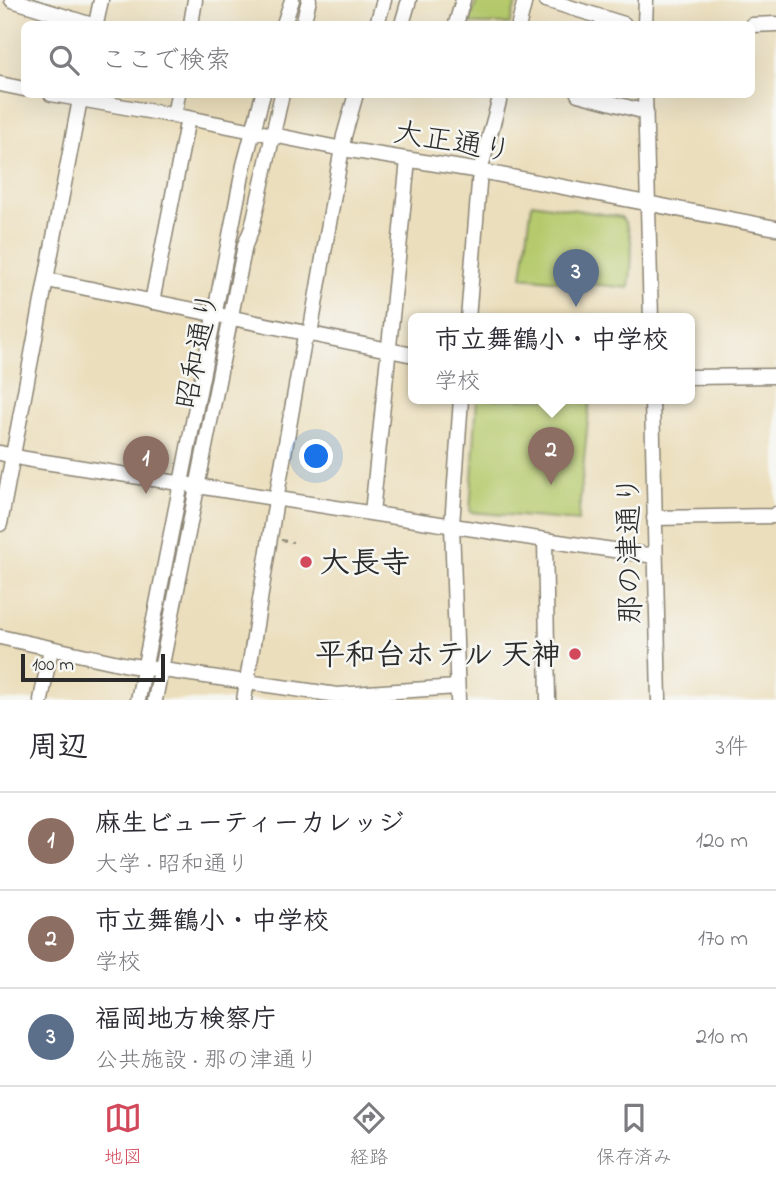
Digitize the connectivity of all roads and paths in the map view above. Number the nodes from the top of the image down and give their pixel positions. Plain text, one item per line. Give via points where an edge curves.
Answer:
1 (12, 0) edge
2 (101, 0) edge
3 (195, 0) edge
4 (292, 0) edge
5 (309, 0) edge
6 (384, 0) edge
7 (409, 0) edge
8 (463, 0) edge
9 (525, 0) edge
10 (546, 0) edge
11 (646, 0) edge
12 (79, 21) edge
13 (97, 21) edge
14 (192, 21) edge
15 (286, 21) edge
16 (304, 21) edge
17 (378, 21) edge
18 (403, 21) edge
19 (457, 21) edge
20 (520, 21) edge
21 (614, 21) edge
22 (645, 21) edge
23 (776, 24) edge
24 (755, 25) edge
25 (0, 84) edge
26 (21, 88) edge
27 (80, 98) edge
28 (85, 98) edge
29 (179, 98) edge
30 (262, 98) edge
31 (281, 98) edge
32 (355, 98) edge
33 (500, 98) edge
34 (593, 98) edge
35 (645, 98) edge
36 (646, 112) junction
37 (181, 117) junction
38 (254, 130) junction
39 (272, 135) junction
40 (343, 149) junction
41 (408, 160) junction
42 (480, 171) junction
43 (648, 204) junction
44 (776, 228) edge
45 (47, 280) junction
46 (152, 302) junction
47 (468, 313) edge
48 (651, 313) edge
49 (215, 314) junction
50 (231, 319) junction
51 (310, 334) junction
52 (389, 349) junction
53 (408, 354) edge
54 (776, 376) edge
55 (695, 377) edge
56 (461, 404) edge
57 (652, 404) edge
58 (6, 454) edge
59 (181, 483) junction
60 (197, 486) junction
61 (276, 500) junction
62 (372, 513) junction
63 (776, 514) edge
64 (654, 518) junction
65 (0, 524) edge
66 (452, 525) junction
67 (545, 541) junction
68 (655, 556) junction
69 (0, 637) edge
70 (51, 648) junction
71 (144, 667) junction
72 (161, 670) junction
73 (246, 682) junction
74 (457, 694) edge
75 (337, 698) edge
76 (41, 700) edge
77 (138, 700) edge
78 (155, 700) edge
79 (244, 700) edge
80 (548, 700) edge
81 (659, 700) edge

1 - 12 street
2 - 13 street
3 - 14 street
4 - 15 street
5 - 16 street
6 - 17 street
7 - 18 street
8 - 19 street
9 - 20 street
10 - 21 street
11 - 22 street
23 - 24 street
25 - 26 street
27 - 45 street
28 - 37 street, 大正通り
29 - 37 street
30 - 38 street, 昭和通り
31 - 39 street, 昭和通り
32 - 40 street
33 - 42 street
34 - 36 street
35 - 36 street
36 - 43 street
37 - 38 street, 大正通り
37 - 46 street
38 - 39 street, 大正通り
38 - 49 street, 昭和通り
39 - 40 street, 大正通り
39 - 50 street, 昭和通り
40 - 41 street, 大正通り
40 - 51 street
41 - 42 street, 大正通り
41 - 52 street
42 - 43 street, 大正通り
42 - 47 street
43 - 44 street, 大正通り
43 - 48 street
45 - 46 street
45 - 58 street
46 - 49 street
49 - 50 street
49 - 59 street, 昭和通り
50 - 51 street
50 - 60 street, 昭和通り
51 - 52 street
51 - 61 street via 304,341
52 - 53 street
52 - 62 street
54 - 55 street
56 - 66 street
57 - 64 street, 那の津通り
58 - 59 street
58 - 65 street
59 - 60 street
59 - 71 street, 昭和通り
60 - 61 street
60 - 72 street, 昭和通り
61 - 62 street
61 - 73 street
62 - 66 street
63 - 64 street
64 - 68 street, 那の津通り
66 - 67 street
66 - 74 street
67 - 68 street
67 - 80 street
68 - 81 street, 那の津通り
69 - 70 street
70 - 71 street
70 - 76 street
71 - 72 street
71 - 77 street, 昭和通り
72 - 73 street
72 - 78 street, 昭和通り
73 - 75 street
73 - 79 street
74 - 75 street

